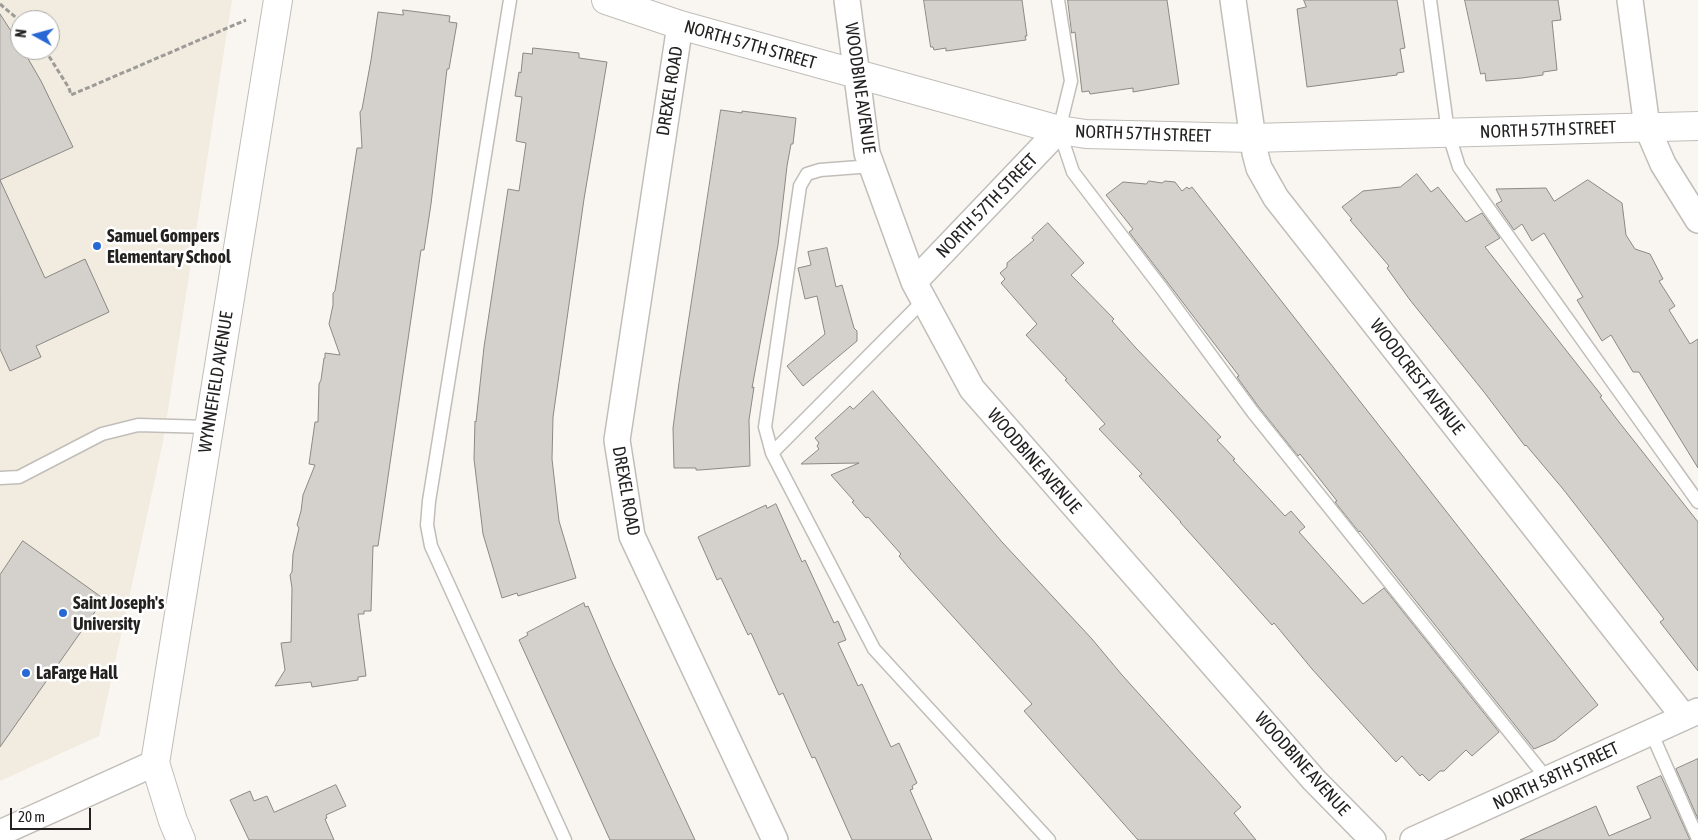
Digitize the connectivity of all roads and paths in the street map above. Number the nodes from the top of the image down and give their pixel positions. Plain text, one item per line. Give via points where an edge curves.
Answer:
1 (510, 0) edge
2 (606, 0) edge
3 (847, 0) edge
4 (1058, 0) edge
5 (1232, 0) edge
6 (1430, 0) edge
7 (1630, 0) edge
8 (0, 4) edge
9 (277, 4) edge
10 (10, 12) edge
11 (680, 25) junction
12 (51, 60) edge
13 (857, 75) junction
14 (1698, 126) edge
15 (1647, 127) junction
16 (1059, 130) junction
17 (1448, 132) junction
18 (1252, 138) junction
19 (872, 166) junction
20 (1698, 220) edge
21 (919, 291) junction
22 (209, 426) junction
23 (772, 453) junction
24 (0, 478) edge
25 (1698, 502) edge
26 (1691, 714) edge
27 (1651, 732) junction
28 (155, 763) junction
29 (1548, 780) junction
30 (0, 833) edge
31 (1698, 839) edge
32 (181, 840) edge
33 (565, 840) edge
34 (775, 840) edge
35 (1049, 840) edge
36 (1373, 840) edge
37 (1413, 840) edge

1 - 33 lane via 427,525 431,546
2 - 11 street, NORTH 57TH STREET
3 - 13 street, WOODBINE AVENUE
4 - 16 lane via 1071,81
5 - 18 street, WOODCREST AVENUE
6 - 17 lane
7 - 15 street
8 - 10 path
9 - 12 path via 71,94
9 - 22 street, WYNNEFIELD AVENUE
11 - 13 street, NORTH 57TH STREET
11 - 34 street, DREXEL ROAD via 616,440 632,536
13 - 16 street, NORTH 57TH STREET
13 - 19 street, WOODBINE AVENUE via 867,153
14 - 15 street, NORTH 57TH STREET
15 - 17 street, NORTH 57TH STREET
15 - 20 street via 1663,164
16 - 18 street, NORTH 57TH STREET via 1086,134
16 - 21 street, NORTH 57TH STREET
16 - 29 lane via 1073,172 1252,411
17 - 18 street, NORTH 57TH STREET
17 - 25 lane via 1459,167
18 - 26 street, WOODCREST AVENUE via 1259,168 1276,198
19 - 21 street, WOODBINE AVENUE
19 - 23 lane via 814,172 807,174 800,186 765,427
21 - 23 lane
21 - 36 street, WOODBINE AVENUE via 972,389 1314,780
22 - 24 lane via 138,425 102,434 19,477
22 - 28 street, WYNNEFIELD AVENUE
23 - 35 lane via 874,649
26 - 27 street, NORTH 58TH STREET
27 - 29 street, NORTH 58TH STREET
27 - 31 lane
28 - 30 street
28 - 32 street
29 - 37 street, NORTH 58TH STREET

